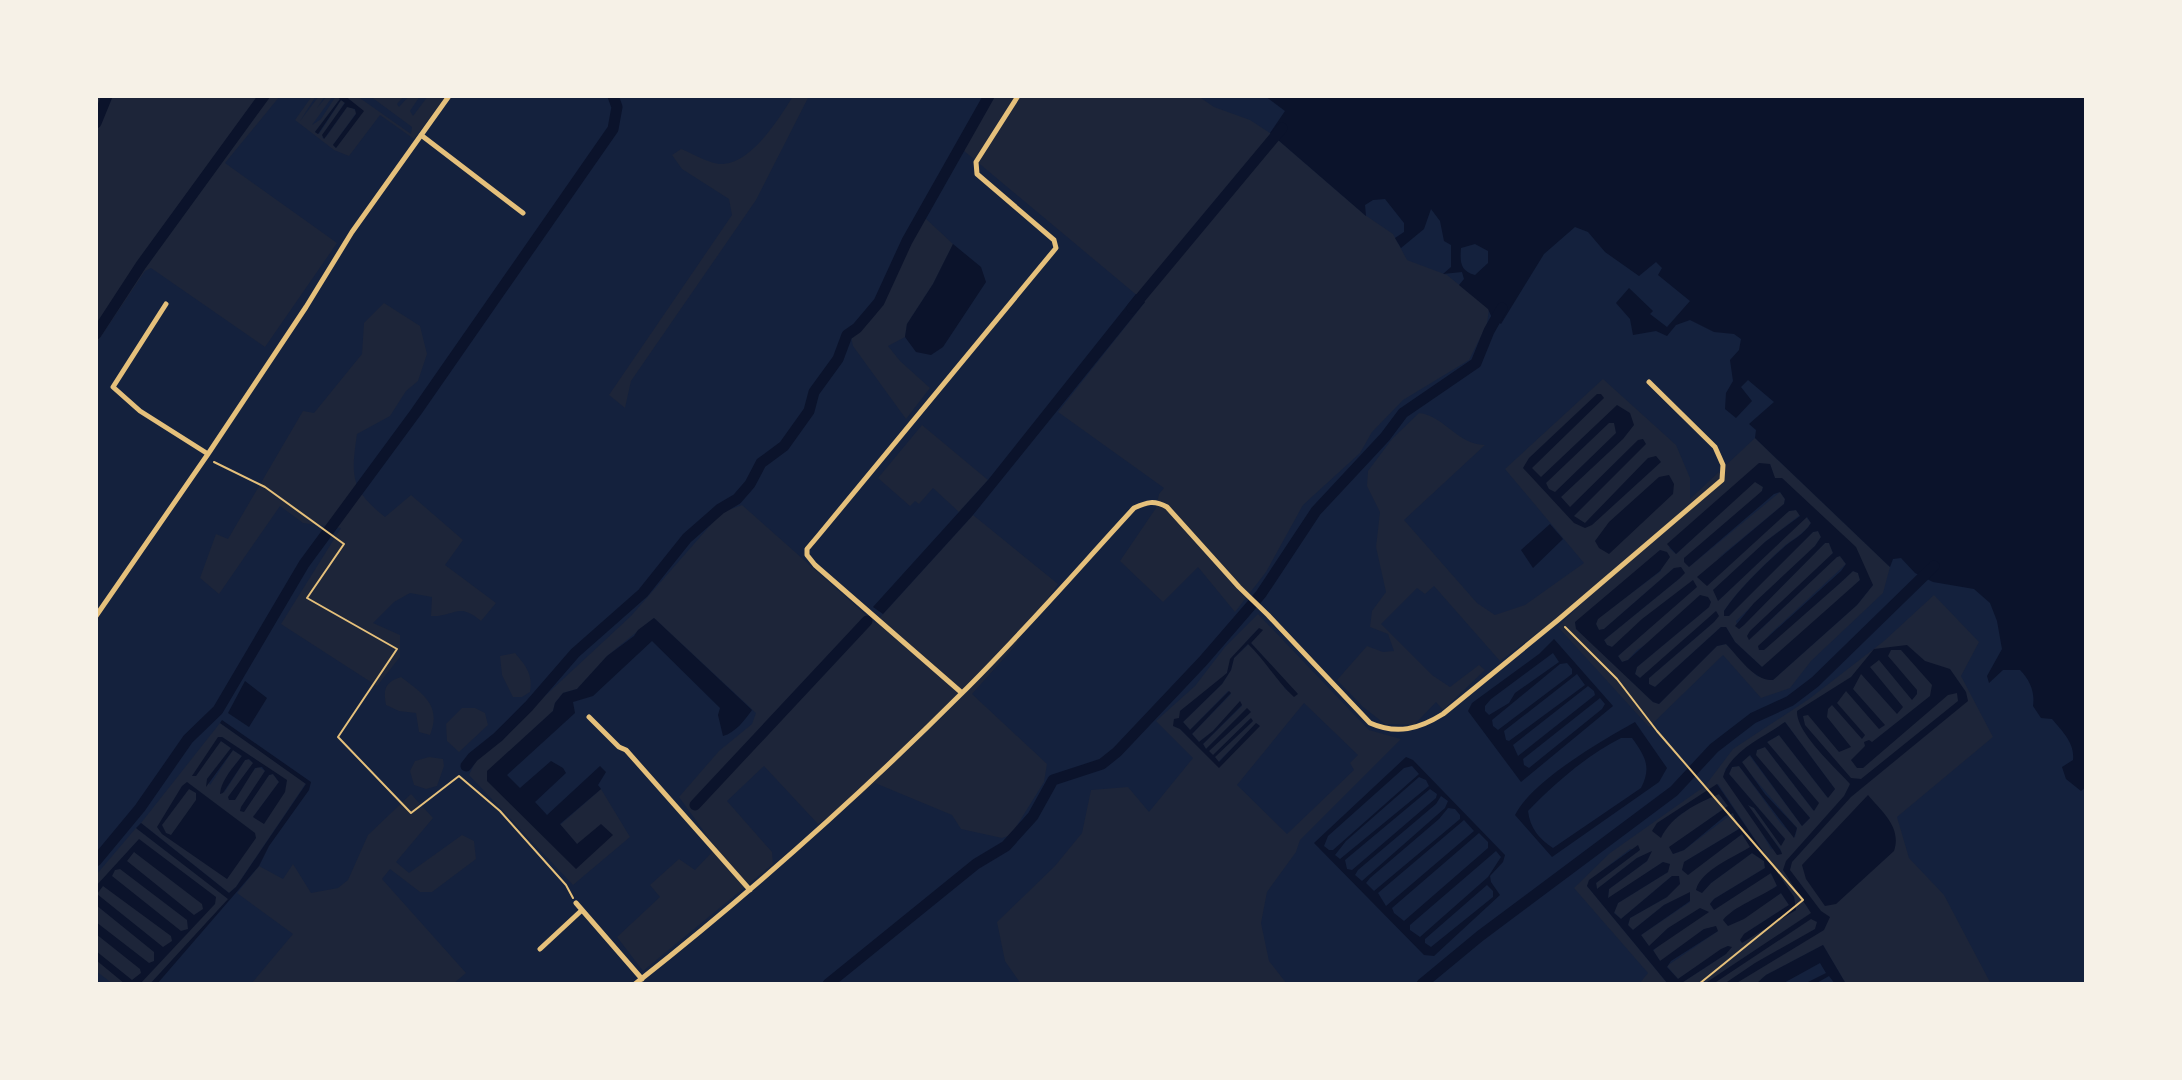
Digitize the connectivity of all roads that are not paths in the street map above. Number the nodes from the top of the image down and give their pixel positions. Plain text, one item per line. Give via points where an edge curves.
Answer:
1 (449, 96) edge
2 (1018, 96) edge
3 (421, 135) junction
4 (523, 213) dead end
5 (166, 304) dead end
6 (1649, 382) dead end
7 (207, 456) junction
8 (96, 616) edge
9 (962, 693) junction
10 (589, 717) dead end
11 (750, 890) junction
12 (576, 903) road end
13 (582, 910) junction
14 (540, 949) dead end
15 (642, 979) junction
16 (635, 984) edge

1 - 3 street
2 - 9 street via 974,169 1054,240 1056,248 807,549 815,565
3 - 4 street
3 - 7 street
5 - 7 street via 113,387
6 - 9 street via 1715,447 1723,465 1722,480 1425,725 1405,730 1370,723 1158,502 1134,508
7 - 8 street
9 - 11 street
10 - 11 street via 626,750
11 - 15 street
12 - 13 street
13 - 14 street
13 - 15 street
15 - 16 street

